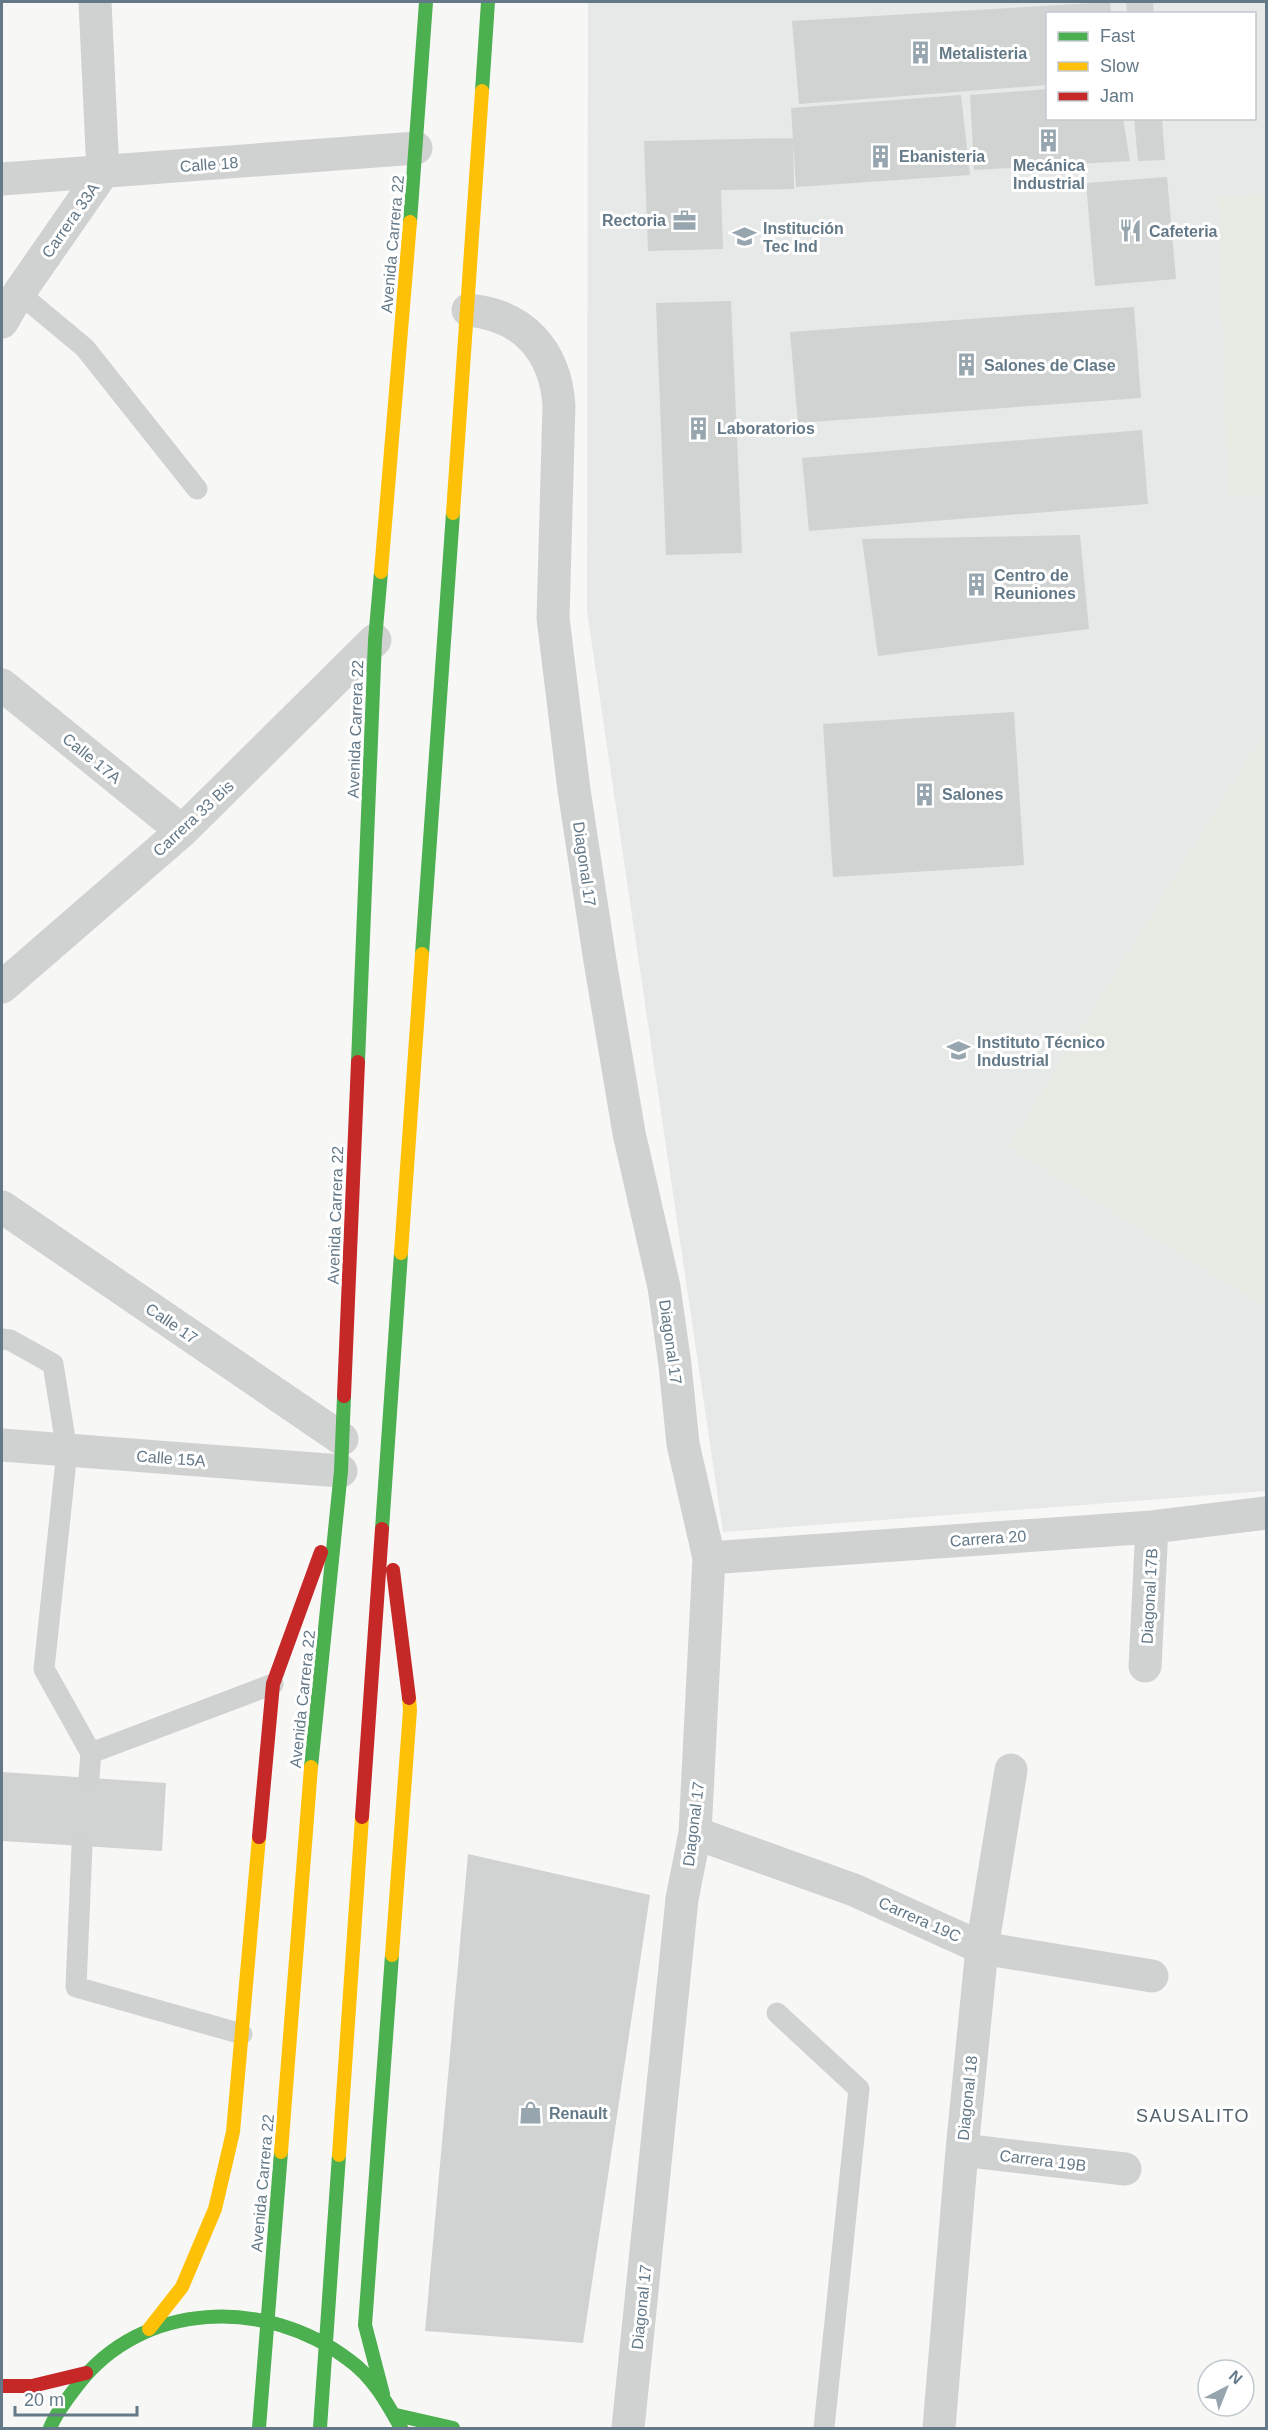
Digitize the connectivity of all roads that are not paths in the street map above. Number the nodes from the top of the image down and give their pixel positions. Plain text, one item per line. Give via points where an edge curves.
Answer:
1 (95, 2) edge
2 (426, 2) edge
3 (488, 2) edge
4 (416, 148) junction
5 (103, 172) junction
6 (2, 179) edge
7 (19, 292) junction
8 (468, 310) junction
9 (2, 322) edge
10 (197, 489) dead end
11 (375, 640) junction
12 (2, 685) edge
13 (182, 831) junction
14 (2, 987) edge
15 (2, 1207) edge
16 (2, 1339) edge
17 (2, 1445) edge
18 (67, 1451) junction
19 (342, 1455) junction
20 (384, 1498) junction
21 (338, 1503) junction
22 (1266, 1513) edge
23 (1152, 1527) junction
24 (709, 1558) junction
25 (1146, 1665) dead end
26 (273, 1684) junction
27 (91, 1753) junction
28 (1011, 1770) dead end
29 (89, 1778) dead end
30 (695, 1833) junction
31 (82, 1846) dead end
32 (982, 1948) junction
33 (1152, 1976) dead end
34 (777, 2013) dead end
35 (242, 2034) junction
36 (962, 2150) junction
37 (1125, 2169) dead end
38 (149, 2329) junction
39 (86, 2373) junction
40 (2, 2386) edge
41 (383, 2394) junction
42 (399, 2422) edge
43 (50, 2428) edge
44 (259, 2428) edge
45 (320, 2428) edge
46 (453, 2428) edge
47 (628, 2428) edge
48 (824, 2428) edge
49 (939, 2428) edge

1 - 5 street, Carrera 33A
2 - 4 main road, Avenida Carrera 22
3 - 8 main road
4 - 5 street, Calle 18
4 - 11 main road, Avenida Carrera 22
5 - 6 street, Calle 18
5 - 7 street, Carrera 33A
7 - 9 street, Carrera 33A
7 - 10 lane via 85,348
8 - 20 main road
8 - 24 street, Diagonal 17 via 499,316 527,333 547,358 558,388 553,618 574,790 629,1133 664,1287 683,1444
11 - 13 street, Carrera 33 Bis
11 - 19 main road, Avenida Carrera 22
12 - 13 street, Calle 17A
13 - 14 street, Carrera 33 Bis
15 - 19 street, Calle 17
16 - 18 lane via 53,1364
17 - 18 street, Calle 15A
18 - 19 street, Calle 15A
18 - 27 lane via 44,1669
19 - 21 main road, Avenida Carrera 22
20 - 41 main road via 410,1710 365,2325
20 - 45 main road
21 - 26 main road
21 - 44 main road, Avenida Carrera 22 via 313,1741
22 - 23 street, Carrera 20
23 - 24 street, Carrera 20
23 - 25 street, Diagonal 17B
24 - 30 street, Diagonal 17
26 - 27 lane
26 - 35 main road
27 - 29 lane
28 - 32 street, Diagonal 18
30 - 32 street, Carrera 19C via 854,1890
30 - 47 street, Diagonal 17 via 682,1899
31 - 35 lane via 76,1987
32 - 33 street, Carrera 19C
32 - 36 street, Diagonal 18
34 - 48 lane via 859,2089
35 - 38 main road via 233,2132 215,2209 182,2287
36 - 37 street, Carrera 19B
36 - 49 street, Diagonal 18
38 - 39 main road via 115,2348
38 - 41 main road via 184,2318 221,2314 258,2317 295,2327 328,2343
39 - 40 main road via 32,2386
39 - 43 main road
41 - 42 main road
42 - 46 main road

